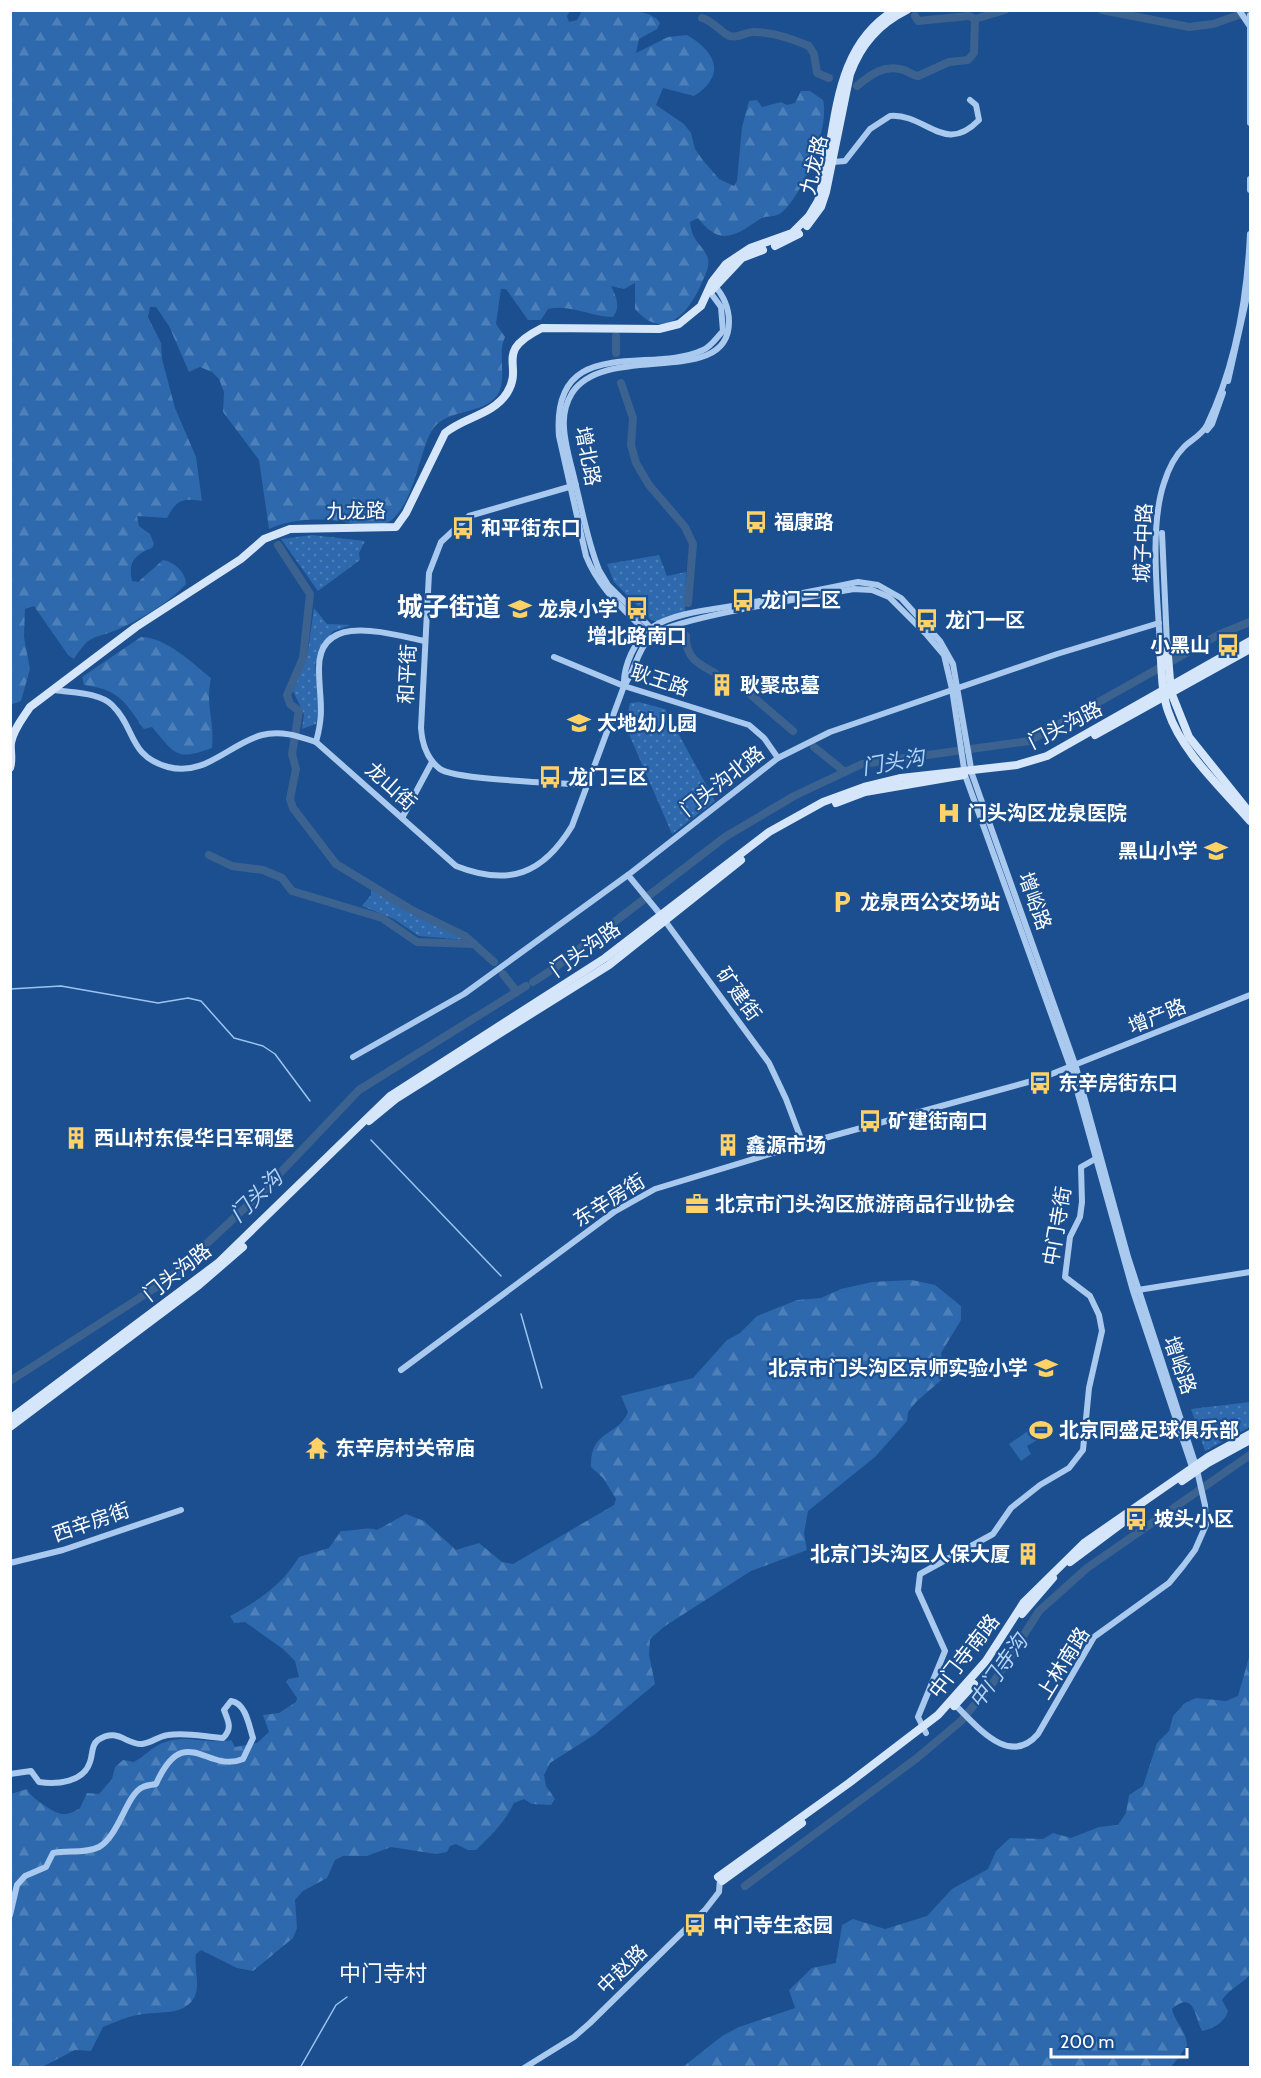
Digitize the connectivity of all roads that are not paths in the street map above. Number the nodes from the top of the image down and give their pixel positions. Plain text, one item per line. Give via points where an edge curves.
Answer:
1 (896, 10) edge
2 (907, 10) edge
3 (1239, 10) edge
4 (886, 13) edge
5 (1251, 15) edge
6 (1249, 25) edge
7 (970, 100) dead end
8 (1251, 123) edge
9 (833, 162) junction
10 (1251, 179) edge
11 (1251, 190) edge
12 (1251, 234) edge
13 (1251, 283) edge
14 (713, 287) junction
15 (573, 486) junction
16 (1159, 623) junction
17 (651, 632) junction
18 (425, 641) junction
19 (1251, 641) edge
20 (1163, 645) junction
21 (1251, 649) edge
22 (554, 657) dead end
23 (624, 686) junction
24 (955, 689) junction
25 (55, 690) junction
26 (1167, 691) junction
27 (316, 742) junction
28 (778, 758) junction
29 (432, 762) junction
30 (10, 768) edge
31 (967, 768) junction
32 (587, 784) junction
33 (1251, 813) edge
34 (402, 818) junction
35 (1251, 821) edge
36 (628, 875) junction
37 (661, 915) junction
38 (1251, 995) edge
39 (352, 1057) dead end
40 (1074, 1068) junction
41 (803, 1144) junction
42 (1097, 1158) junction
43 (1251, 1272) edge
44 (1138, 1290) junction
45 (401, 1370) dead end
46 (10, 1419) edge
47 (10, 1427) edge
48 (1251, 1434) edge
49 (1251, 1440) edge
50 (1194, 1469) junction
51 (181, 1510) dead end
52 (10, 1563) edge
53 (956, 1705) junction
54 (924, 1731) junction
55 (10, 1774) edge
56 (720, 1879) joint
57 (10, 1915) edge
58 (524, 2067) edge

1 - 4 main road, 九龙路
2 - 9 main road, 九龙路 via 877,29 856,57
3 - 6 street
4 - 14 main road, 九龙路 via 850,58 822,189 809,216 792,233 735,257
5 - 6 street
6 - 8 street
7 - 9 street via 979,120 960,133 945,136 908,118 890,116 870,129 845,161
9 - 14 main road, 九龙路 via 821,207 805,229 784,243 742,258
10 - 11 street
12 - 16 street, 城子中路 via 1244,297 1224,380 1206,426 1172,462 1163,484 1157,529
13 - 20 street, 城子中路 via 1233,368 1212,424 1172,469 1162,504
14 - 15 street, 增北路 via 721,307 723,331 706,349 693,355 607,362 590,369 569,387 557,418
14 - 25 main road, 九龙路 via 688,320 668,328 542,328 528,335 517,343 506,394 493,408 455,424 445,433 396,527 290,529 264,539 241,559 136,627
15 - 17 street, 增北路 via 586,556 593,573 608,594
15 - 18 street, 和平街 via 481,511 453,529 431,563
16 - 20 street, 城子中路
16 - 24 street, 门头沟北路
17 - 23 street, 龙山街
17 - 24 street via 853,589 872,590 897,603 936,645
18 - 27 street via 364,630 332,638 319,665 322,711
18 - 29 street, 和平街 via 421,728
19 - 26 main road, 门头沟路
20 - 26 main road
21 - 26 main road, 门头沟路
22 - 23 street, 耿王路
23 - 28 street, 耿王路 via 749,725
23 - 32 street, 龙山街
24 - 28 street, 门头沟北路 via 830,732
24 - 31 street
25 - 27 street, 龙山街 via 97,697 112,704 135,747 169,768 202,766 263,735 289,734
25 - 30 main road, 九龙路 via 30,707 19,724 11,744
26 - 31 main road, 门头沟路 via 1048,760 1013,770
26 - 33 main road via 1189,737
26 - 35 main road via 1168,711 1182,739
27 - 34 street, 龙山街
28 - 36 street, 门头沟北路
29 - 32 street via 452,774
29 - 34 street
31 - 37 main road, 门头沟路 via 865,792 825,807 782,830
31 - 40 street, 增峪路
32 - 34 street, 龙山街 via 564,841 550,858 520,874 476,874 456,866
36 - 37 street, 矿建街
36 - 39 street, 门头沟北路 via 464,994
37 - 41 street, 矿建街 via 768,1063
37 - 46 main road, 门头沟路 via 605,958 390,1096 218,1263
37 - 47 main road, 门头沟路 via 609,965 398,1098 361,1129 224,1265
38 - 40 street, 增产路
40 - 41 street, 东辛房街
40 - 42 street, 增峪路
40 - 44 street, 增峪路
41 - 45 street, 东辛房街 via 689,1177 637,1197
42 - 50 street, 增峪路 via 1133,1291
42 - 54 street, 中门寺街 via 1081,1167 1080,1217 1070,1237 1065,1274 1069,1283 1090,1296 1102,1331 1089,1388 1083,1450 1069,1468 1011,1508 993,1534 920,1574 918,1591 945,1651 918,1717
43 - 44 street
44 - 50 street, 增峪路
48 - 50 main road
49 - 50 main road
50 - 53 main road, 中门寺南路 via 1062,1569 1026,1609
50 - 53 street, 上林南路 via 1206,1525 1195,1550 1169,1582 1094,1638 1033,1740 1017,1749 999,1745
51 - 52 street, 西辛房街 via 57,1552
53 - 54 main road, 中门寺南路
54 - 56 main road, 中门寺南路
55 - 57 street via 31,1771 39,1782 54,1785 69,1781 83,1773 98,1740 114,1735 143,1744 165,1735 189,1732 224,1738 230,1725 224,1710 231,1701 242,1707 253,1738 243,1759 235,1763 194,1752 171,1759 156,1784 142,1787 133,1795 105,1843 83,1851 53,1853 46,1867 25,1876 14,1893
56 - 58 street, 中赵路 via 716,1899 590,2023

